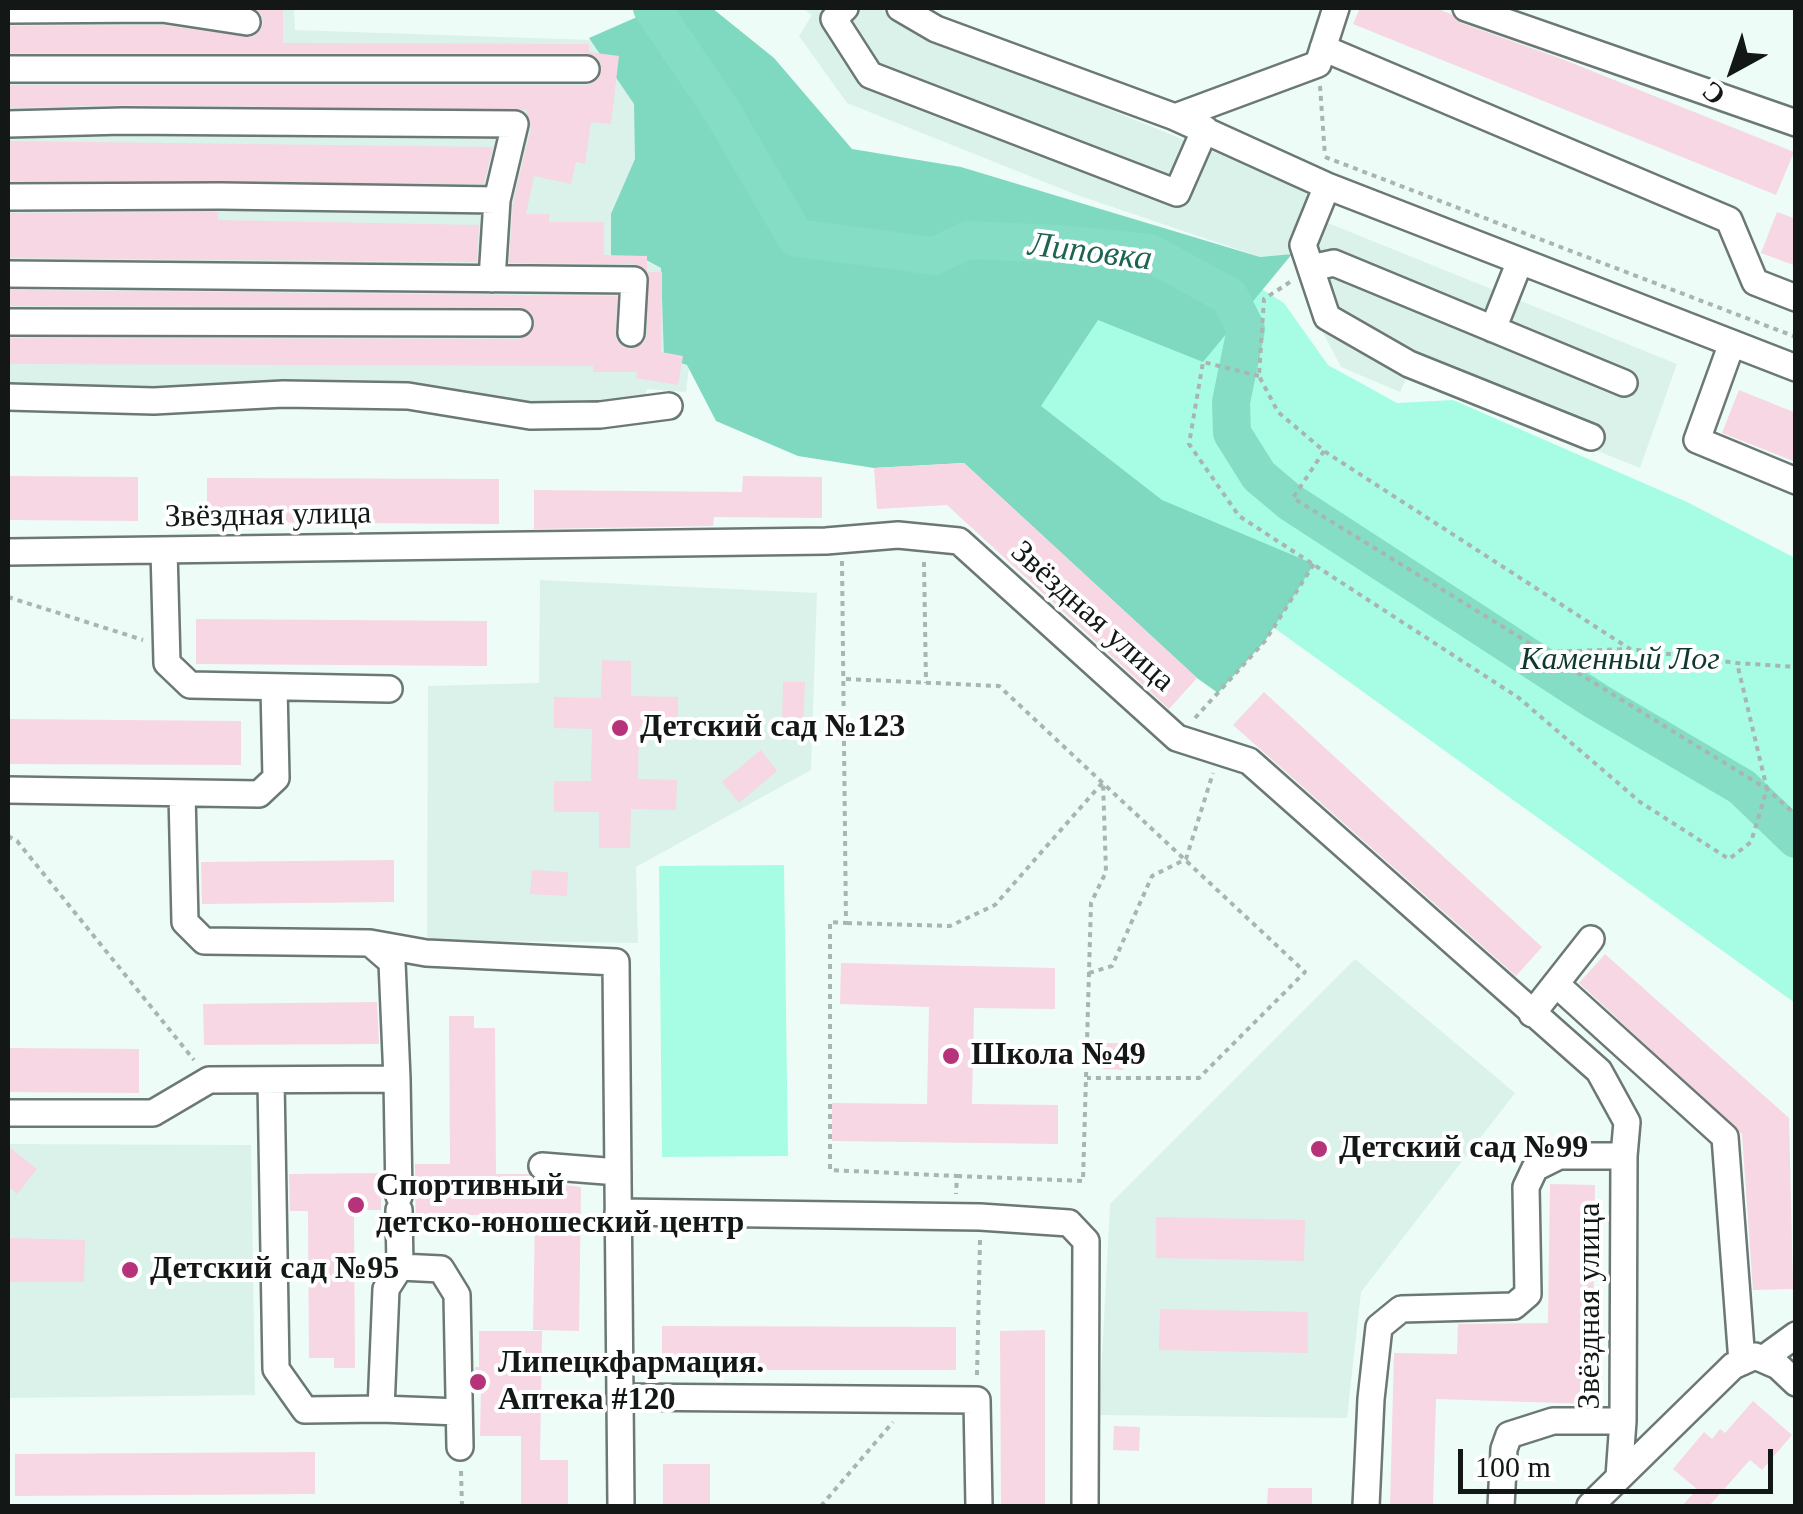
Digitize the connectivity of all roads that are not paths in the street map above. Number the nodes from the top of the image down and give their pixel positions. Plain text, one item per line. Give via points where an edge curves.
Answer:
1 (844, 8) edge
2 (900, 8) edge
3 (1312, 8) edge
4 (1467, 8) edge
5 (8, 10) edge
6 (941, 18) edge
7 (247, 22) dead end
8 (1330, 28) edge
9 (8, 69) edge
10 (586, 69) dead end
11 (1174, 117) junction
12 (1796, 123) edge
13 (8, 124) edge
14 (1205, 130) junction
15 (1326, 186) junction
16 (8, 198) edge
17 (497, 200) junction
18 (1520, 261) junction
19 (1311, 268) junction
20 (8, 274) edge
21 (492, 278) junction
22 (1796, 298) edge
23 (8, 322) edge
24 (519, 323) dead end
25 (1493, 329) junction
26 (631, 334) dead end
27 (1732, 344) junction
28 (1796, 368) edge
29 (1624, 383) dead end
30 (8, 397) edge
31 (669, 406) dead end
32 (1591, 437) dead end
33 (1796, 480) edge
34 (164, 550) junction
35 (8, 552) edge
36 (274, 687) junction
37 (389, 689) dead end
38 (8, 790) edge
39 (182, 793) junction
40 (1591, 939) dead end
41 (370, 943) junction
42 (1556, 984) junction
43 (1532, 1014) junction
44 (397, 1079) junction
45 (271, 1082) junction
46 (8, 1112) edge
47 (1624, 1156) junction
48 (542, 1166) dead end
49 (618, 1172) junction
50 (618, 1212) junction
51 (400, 1267) junction
52 (1796, 1335) edge
53 (1752, 1360) junction
54 (1796, 1383) edge
55 (620, 1397) junction
56 (380, 1409) junction
57 (459, 1412) junction
58 (1623, 1421) junction
59 (460, 1447) road end
60 (1618, 1477) junction
61 (620, 1506) edge
62 (979, 1506) edge
63 (1085, 1506) edge
64 (1366, 1506) edge
65 (1502, 1506) edge
66 (1590, 1506) edge

1 - 14 street via 834,20 870,75 1176,193
2 - 6 street
3 - 8 street
4 - 12 street
5 - 7 street via 162,10
6 - 11 street
8 - 11 street via 1318,64
8 - 22 street via 1729,220 1755,282
9 - 10 street
11 - 14 street
13 - 17 street via 515,124
14 - 15 street
15 - 18 street
15 - 19 street via 1303,245
16 - 17 street
17 - 21 street
18 - 25 street
18 - 27 street
19 - 25 street via 1334,264
19 - 32 street via 1327,318 1409,364
20 - 21 street
21 - 26 street via 634,280
23 - 24 street
25 - 29 street
27 - 28 street
27 - 33 street via 1697,440
30 - 31 street via 408,396 530,416
34 - 35 street, Звёздная улица
34 - 36 street via 167,663 190,685
34 - 43 street, Звёздная улица via 898,535 959,541 1177,738 1248,761
36 - 37 street
36 - 39 street via 276,778 259,794
38 - 39 street
39 - 41 street via 185,922 204,941
40 - 42 street
41 - 44 street via 392,962
41 - 49 street via 426,953 616,962
42 - 43 street
42 - 53 street via 1725,1137
43 - 47 street, Звёздная улица via 1599,1071 1628,1122
44 - 45 street
44 - 51 street
45 - 46 street via 209,1080 153,1113
45 - 56 street via 276,1368 306,1410
47 - 58 street, Звёздная улица
47 - 64 street via 1559,1156 1536,1168 1526,1187 1528,1294 1514,1306 1401,1309 1380,1327
48 - 49 street
49 - 50 street
50 - 55 street
50 - 63 street via 1069,1222 1086,1241
51 - 56 street via 386,1289
51 - 57 street via 441,1269 457,1294
52 - 53 street
53 - 54 street via 1778,1366
53 - 60 street via 1732,1366
55 - 61 street
55 - 62 street via 977,1400
56 - 57 street
57 - 59 street
58 - 60 street, Звёздная улица
58 - 65 street via 1554,1421 1508,1435
60 - 66 street

